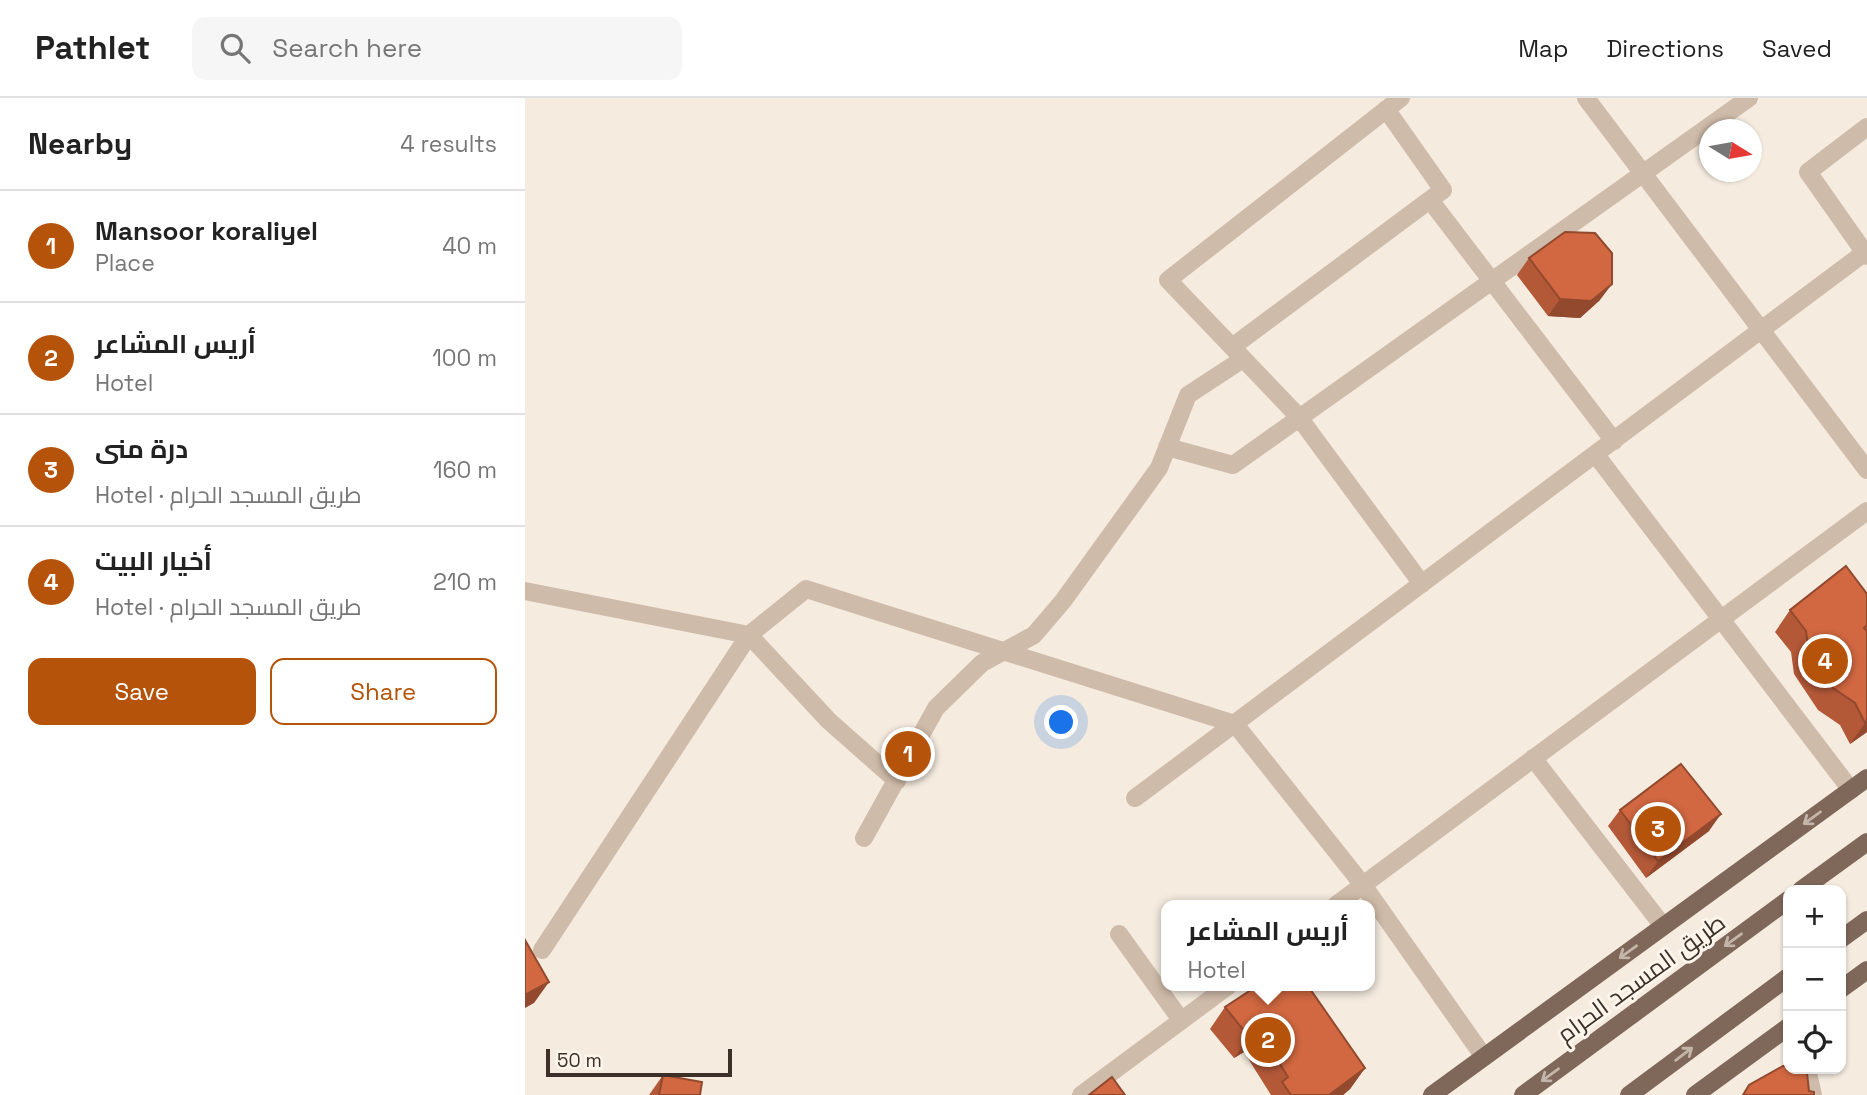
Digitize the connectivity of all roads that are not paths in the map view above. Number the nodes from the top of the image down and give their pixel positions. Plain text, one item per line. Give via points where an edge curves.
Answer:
1 (1401, 98) edge
2 (1586, 98) edge
3 (1749, 98) edge
4 (1386, 109) junction
5 (1867, 127) edge
6 (1643, 174) junction
7 (1430, 200) junction
8 (1866, 254) edge
9 (1493, 281) junction
10 (1762, 331) junction
11 (1237, 353) junction
12 (1300, 419) junction
13 (1614, 441) junction
14 (1167, 447) junction
15 (1596, 455) junction
16 (1867, 470) edge
17 (1867, 511) edge
18 (1422, 584) junction
19 (525, 591) edge
20 (1720, 618) junction
21 (750, 635) junction
22 (1005, 651) junction
23 (1235, 724) junction
24 (1533, 758) junction
25 (1867, 778) edge
26 (897, 781) junction
27 (1851, 790) junction
28 (1135, 798) dead end
29 (864, 838) dead end
30 (1867, 842) edge
31 (1363, 885) junction
32 (1808, 885) edge
33 (1343, 900) edge
34 (1374, 900) edge
35 (1375, 902) edge
36 (1783, 904) edge
37 (1867, 920) edge
38 (1663, 926) junction
39 (1119, 934) dead end
40 (1846, 935) edge
41 (542, 950) dead end
42 (1867, 970) edge
43 (1783, 981) edge
44 (1846, 985) edge
45 (1221, 991) edge
46 (1181, 1020) junction
47 (1783, 1031) edge
48 (1484, 1057) junction
49 (1808, 1074) edge
50 (1081, 1095) edge
51 (1432, 1095) edge
52 (1523, 1095) edge
53 (1629, 1095) edge
54 (1695, 1095) edge
55 (1813, 1095) edge

1 - 4 street
2 - 6 street
3 - 6 street
4 - 7 street via 1443,190
4 - 11 street via 1168,280
5 - 8 street via 1808,172
6 - 9 street
6 - 10 street
7 - 9 street
7 - 11 street
8 - 10 street
9 - 12 street
9 - 13 street
10 - 13 street
10 - 16 street
11 - 12 street
11 - 14 street via 1188,395
12 - 14 street via 1233,466
12 - 18 street
13 - 15 street
14 - 22 street via 1159,468 1063,601 1034,635
15 - 18 street
15 - 20 street
17 - 20 street
18 - 23 street
19 - 21 street
20 - 24 street
20 - 27 street
21 - 22 street via 806,589
21 - 26 street via 829,721
21 - 41 street
22 - 23 street
22 - 26 street via 982,663 936,708
23 - 28 street
23 - 31 street
24 - 31 street
24 - 38 street
25 - 27 main road
26 - 29 street
27 -> 38 main road
30 - 32 main road
31 - 33 street
31 - 34 street
35 - 48 street
36 -> 52 main road, طريق المسجد الحرام
37 - 40 main road
38 -> 48 main road
39 - 46 street
42 - 44 main road
53 -> 43 main road
45 - 46 street
46 - 50 street
47 - 54 main road
48 - 51 main road
49 - 55 street

